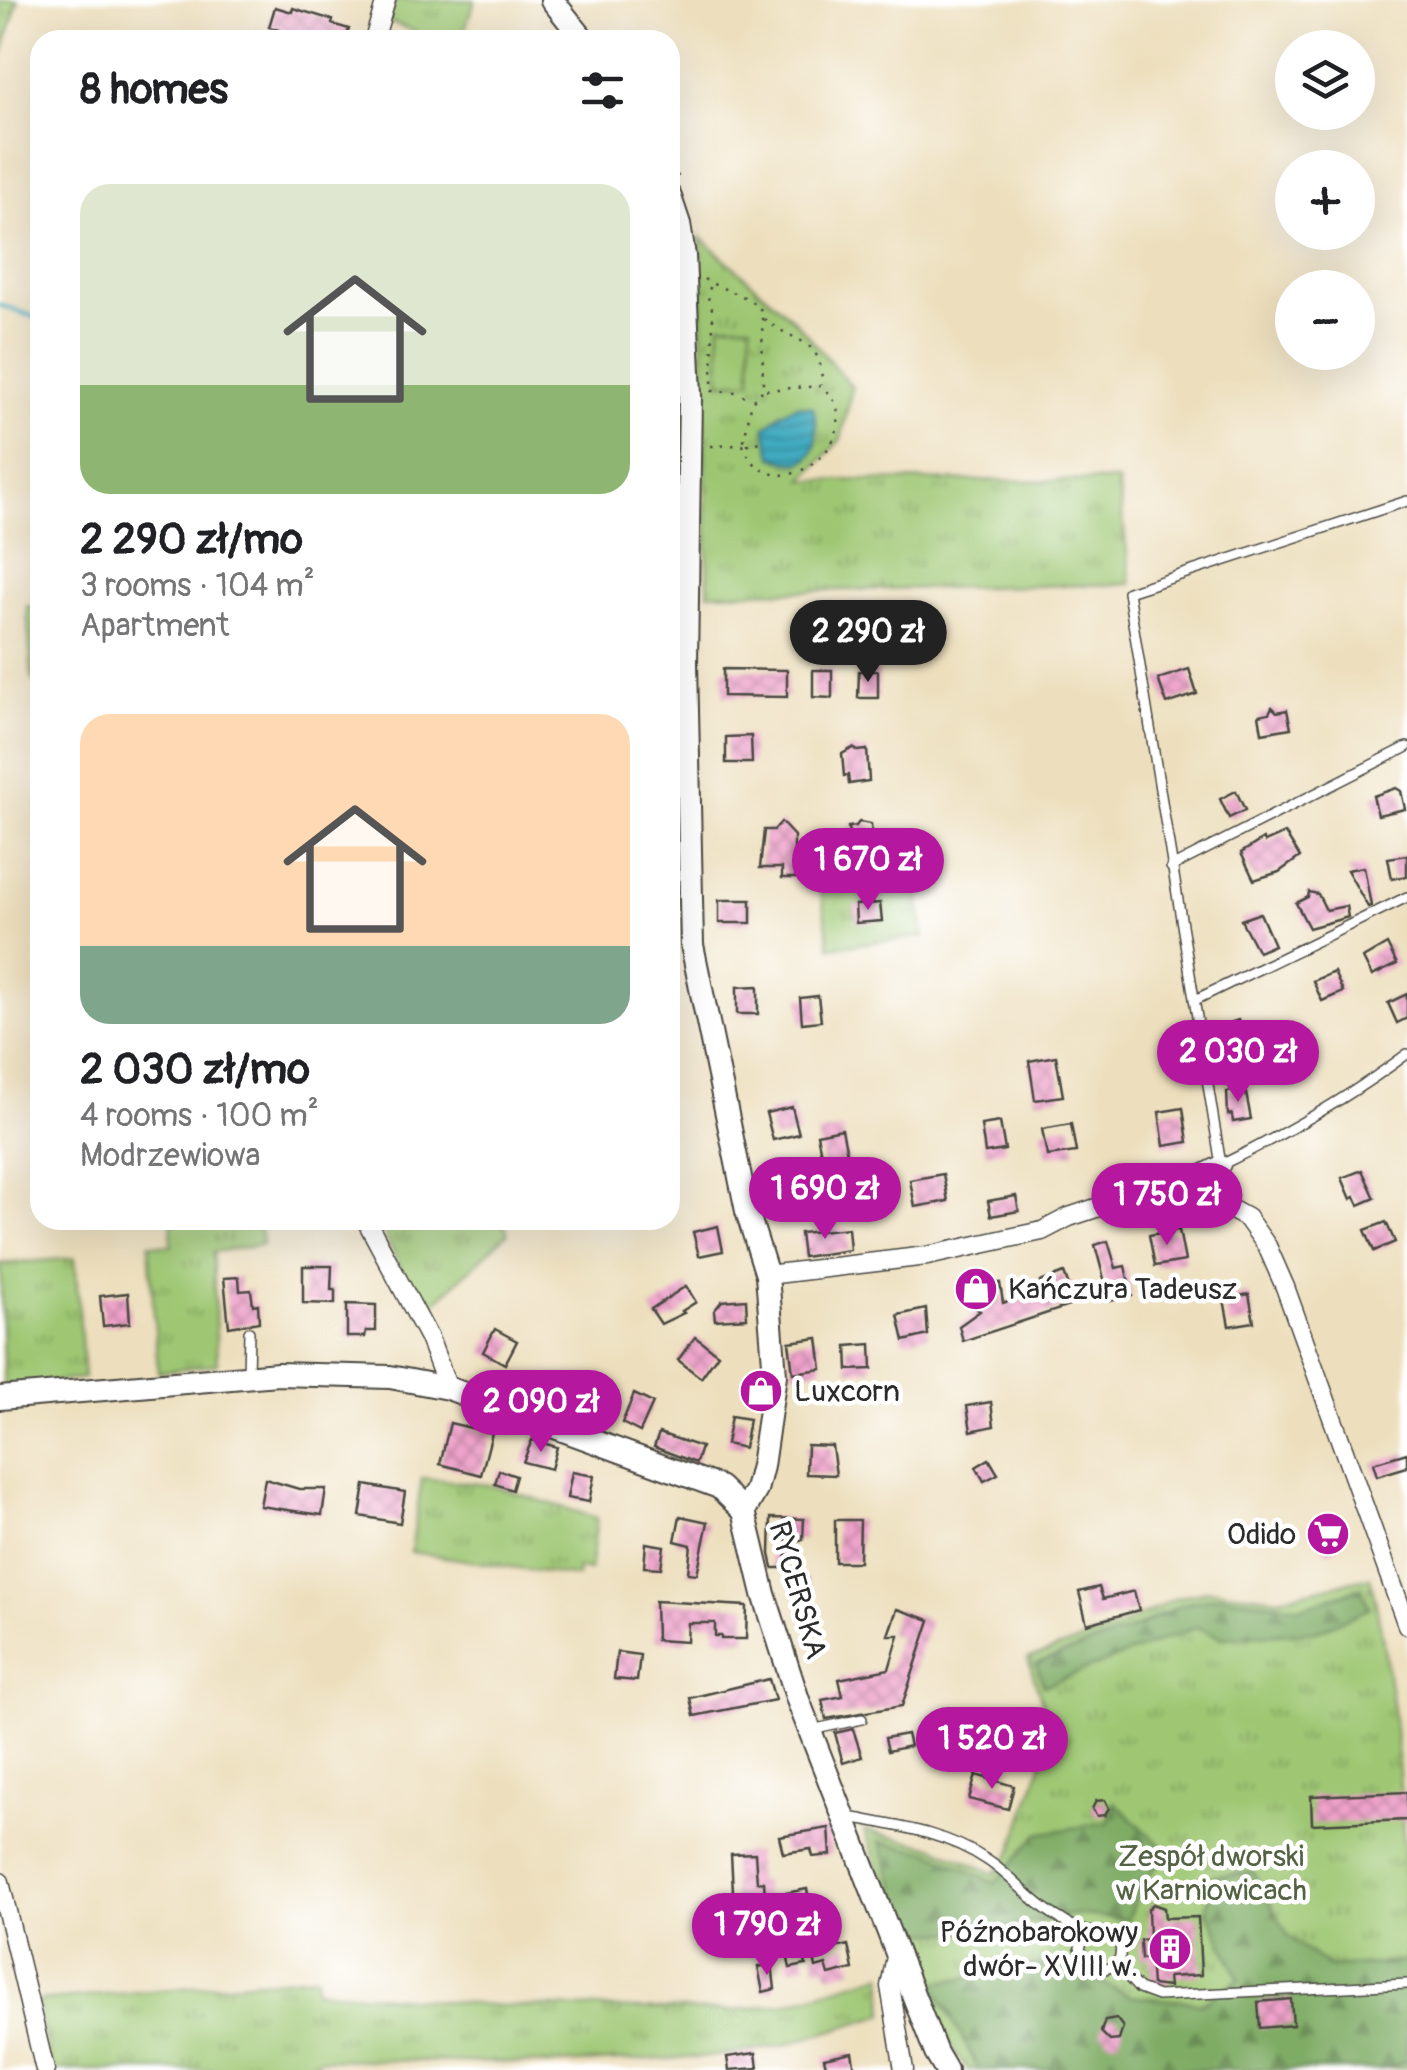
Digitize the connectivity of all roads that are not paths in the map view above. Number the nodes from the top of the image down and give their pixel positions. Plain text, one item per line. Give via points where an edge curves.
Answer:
1 (386, 0) edge
2 (552, 0) edge
3 (377, 30) edge
4 (576, 30) edge
5 (680, 230) edge
6 (1407, 502) edge
7 (1407, 747) edge
8 (1171, 867) junction
9 (1407, 897) edge
10 (1195, 1000) junction
11 (1407, 1054) edge
12 (1221, 1165) junction
13 (1171, 1190) junction
14 (1210, 1201) junction
15 (371, 1230) edge
16 (766, 1275) junction
17 (249, 1332) dead end
18 (248, 1377) junction
19 (448, 1388) junction
20 (0, 1398) edge
21 (744, 1510) junction
22 (1407, 1625) edge
23 (862, 1719) dead end
24 (810, 1730) junction
25 (846, 1817) junction
26 (0, 1882) edge
27 (1090, 1932) junction
28 (898, 1952) junction
29 (1116, 1964) junction
30 (1407, 1984) edge
31 (44, 2070) edge
32 (904, 2070) edge
33 (946, 2070) edge

1 - 3 street
2 - 4 street
5 - 16 street via 689,446 692,945
6 - 8 lane via 1128,592
7 - 8 lane
8 - 10 lane
9 - 10 lane
10 - 12 lane
11 - 12 lane via 1290,1132
12 - 13 street
12 - 14 street
13 - 14 street
13 - 16 street via 1138,1194 1042,1231 946,1252
14 - 22 street via 1247,1218 1286,1286
15 - 19 street
16 - 21 street via 775,1375 756,1490
17 - 18 lane
18 - 19 street, RYCERSKA via 390,1377
18 - 20 street, RYCERSKA
19 - 21 street, RYCERSKA via 719,1487
21 - 24 street, RYCERSKA
23 - 24 lane
24 - 25 street, RYCERSKA
25 - 27 lane via 917,1830 968,1849 1060,1919
25 - 28 street, RYCERSKA
26 - 31 street
27 - 29 lane via 1114,1934 1121,1948
27 - 29 lane via 1080,1946 1084,1963 1100,1970
28 - 32 street via 890,1986
28 - 33 street, RYCERSKA
29 - 30 lane via 1139,1990 1158,1996

